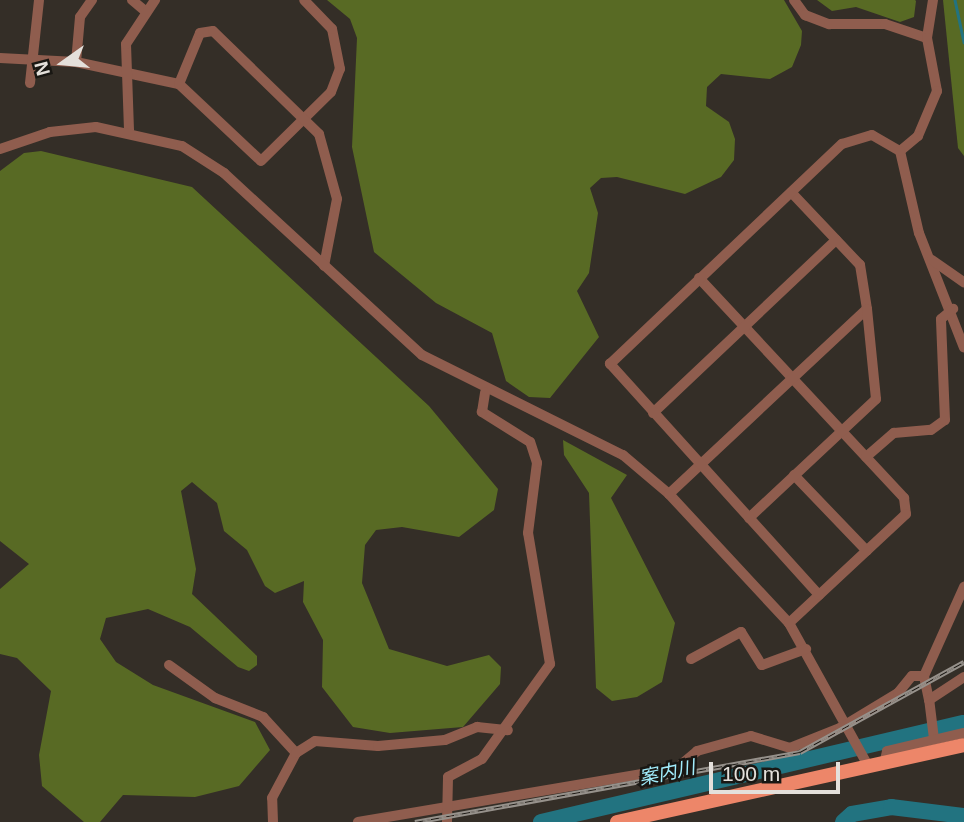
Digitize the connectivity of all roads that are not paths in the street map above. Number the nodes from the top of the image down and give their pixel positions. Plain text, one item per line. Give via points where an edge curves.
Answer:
1 (38, 0) edge
2 (92, 0) edge
3 (132, 0) edge
4 (155, 0) edge
5 (304, 0) edge
6 (794, 0) edge
7 (933, 0) edge
8 (145, 11) junction
9 (927, 38) junction
10 (0, 58) edge
11 (32, 60) junction
12 (76, 62) junction
13 (127, 72) junction
14 (30, 83) dead end
15 (178, 85) junction
16 (306, 119) junction
17 (129, 130) junction
18 (0, 149) edge
19 (900, 151) junction
20 (792, 191) junction
21 (836, 240) junction
22 (932, 260) junction
23 (324, 266) junction
24 (699, 278) junction
25 (964, 282) edge
26 (867, 309) junction
27 (953, 309) junction
28 (961, 323) edge
29 (745, 326) junction
30 (964, 348) edge
31 (793, 378) junction
32 (485, 392) junction
33 (653, 413) junction
34 (842, 431) junction
35 (866, 457) junction
36 (699, 464) junction
37 (794, 475) junction
38 (669, 494) junction
39 (749, 518) junction
40 (867, 551) junction
41 (964, 587) edge
42 (819, 595) junction
43 (789, 623) junction
44 (806, 649) junction
45 (691, 659) dead end
46 (169, 665) dead end
47 (924, 676) junction
48 (964, 677) edge
49 (929, 700) junction
50 (508, 730) junction
51 (933, 733) junction
52 (964, 733) edge
53 (964, 746) edge
54 (296, 753) junction
55 (885, 760) junction
56 (865, 761) junction
57 (444, 807) junction
58 (273, 822) edge
59 (358, 822) edge
60 (447, 822) edge
61 (617, 822) edge

1 - 11 street
2 - 12 street via 80,17
3 - 8 street
4 - 8 street
5 - 16 street via 332,29 341,59 331,92
6 - 9 street via 805,15 829,24 885,24
7 - 9 street
8 - 13 street via 126,44
9 - 19 street via 937,91 918,136
10 - 11 street
11 - 12 street
11 - 14 street
12 - 13 street
13 - 15 street
13 - 17 street
15 - 16 street via 261,161
15 - 16 street via 200,33 213,31
16 - 23 street via 329,156 337,199
17 - 18 street via 65,129
17 - 23 street via 209,162
19 - 20 street via 878,136 854,137
19 - 22 street
20 - 21 street
20 - 24 street
21 - 26 street via 860,265
21 - 29 street
22 - 25 street
22 - 27 street
23 - 32 street via 422,355
24 - 29 street
24 - 33 street via 610,364
26 - 31 street
26 - 34 street via 876,399
27 - 28 street
27 - 35 street via 941,318 945,420 932,430 894,433
28 - 30 street
29 - 31 street
29 - 33 street
31 - 34 street
31 - 36 street
32 - 38 street via 600,440
32 - 50 street via 482,412 530,442 539,480 528,533 550,664
33 - 36 street
34 - 35 street
34 - 37 street
35 - 40 street via 904,498 906,514
36 - 38 street
36 - 39 street
37 - 39 street
37 - 40 street
38 - 43 street
39 - 42 street
40 - 42 street
41 - 47 street
42 - 43 street
43 - 44 street
44 - 45 street via 762,665 741,632
44 - 56 street
46 - 54 street via 215,698 262,717
47 - 49 street
47 - 57 street via 912,676 898,693 840,728 790,748 751,736 697,751 677,768
48 - 49 street
49 - 51 street
50 - 54 street via 477,727 444,740 378,746 314,741
50 - 57 street via 482,759 448,777
51 - 52 street
51 - 55 street via 887,751
53 - 55 main road
54 - 58 street via 272,798
55 - 56 main road
56 - 61 main road
57 - 59 street
57 - 60 street

